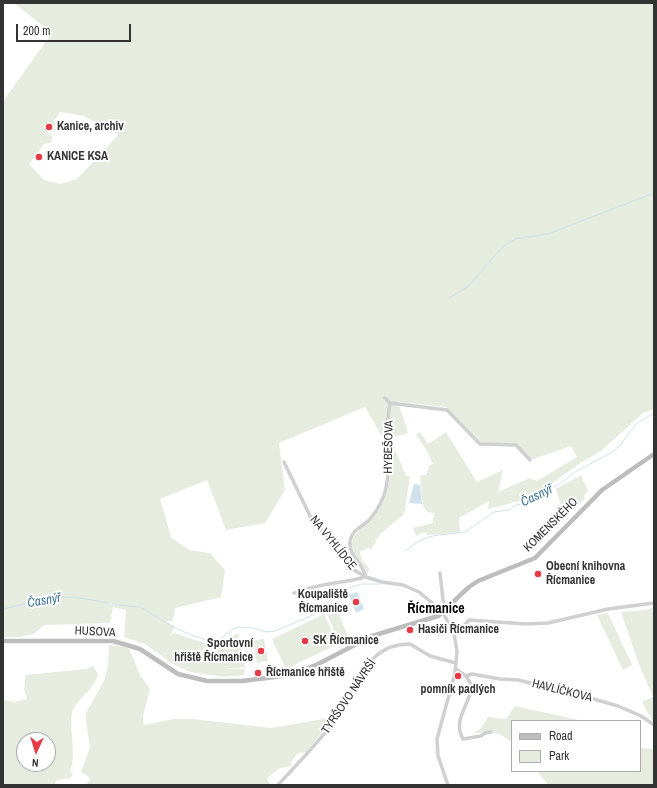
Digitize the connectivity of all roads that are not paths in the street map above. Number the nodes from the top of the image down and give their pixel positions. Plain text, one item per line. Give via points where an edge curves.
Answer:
1 (384, 398) dead end
2 (390, 403) junction
3 (654, 454) edge
4 (530, 460) dead end
5 (284, 462) dead end
6 (440, 573) dead end
7 (366, 577) junction
8 (294, 593) dead end
9 (654, 604) edge
10 (444, 610) junction
11 (454, 633) junction
12 (3, 641) edge
13 (456, 663) junction
14 (456, 668) junction
15 (466, 676) junction
16 (654, 725) edge
17 (490, 732) dead end
18 (278, 785) edge
19 (448, 785) edge

1 - 2 street, HYBEŠOVA
2 - 4 street via 447,410 480,444 516,445
2 - 7 street, HYBEŠOVA via 387,430 388,480 375,512 350,539 352,554
3 - 10 main road, KOMENSKÉHO via 602,490 536,557 478,581
5 - 7 street, NA VYHLÍDCE via 314,522 349,565
6 - 10 street
7 - 8 street via 323,584
7 - 10 street via 411,588
9 - 11 street via 608,609 548,623 469,620
10 - 11 street
10 - 12 main road, HUSOVA via 432,618 372,636 299,672 274,678 207,681 178,674 140,649 113,641
11 - 13 street via 458,652
13 - 14 street
13 - 18 street, TYRŠOVO NÁVRŠÍ via 430,656 410,644 379,653 366,667 324,736
14 - 15 street
14 - 19 street via 437,739 438,756
15 - 16 street, HAVLÍČKOVA via 472,674 518,680 576,694 618,706
15 - 17 street via 472,686 460,715 461,736 463,739 469,739

